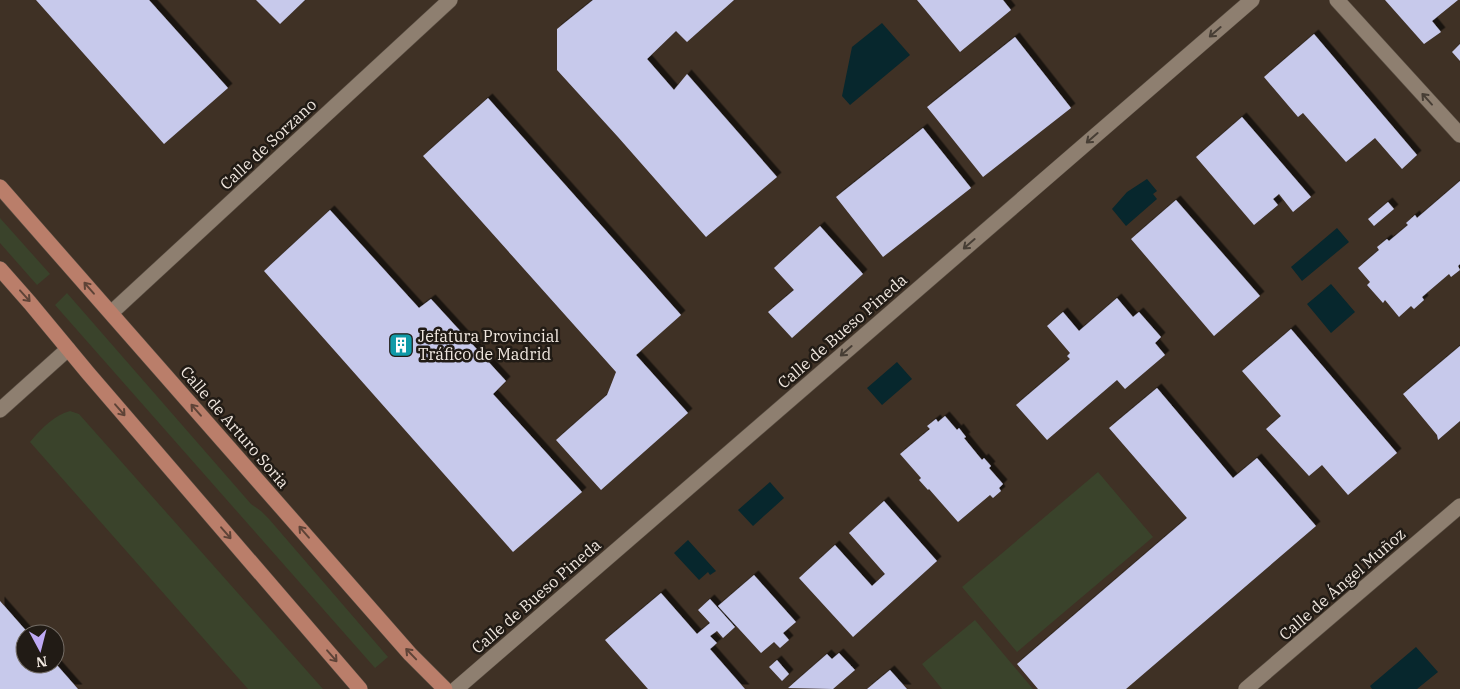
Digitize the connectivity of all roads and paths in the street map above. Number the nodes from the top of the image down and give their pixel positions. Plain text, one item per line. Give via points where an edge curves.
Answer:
1 (450, 0) edge
2 (1252, 0) edge
3 (1337, 0) edge
4 (1460, 135) edge
5 (0, 187) edge
6 (0, 268) edge
7 (111, 313) junction
8 (68, 349) junction
9 (0, 410) edge
10 (1460, 506) edge
11 (360, 689) edge
12 (445, 689) edge
13 (456, 689) edge
14 (1246, 689) edge

1 - 7 street, Calle de Sorzano
2 -> 13 street, Calle de Bueso Pineda
4 -> 3 street
7 -> 5 main road, Calle de Arturo Soria
6 -> 8 main road
12 -> 7 main road, Calle de Arturo Soria via 410,654
8 - 9 street
8 -> 11 main road
10 - 14 street, Calle de Ángel Muñoz

